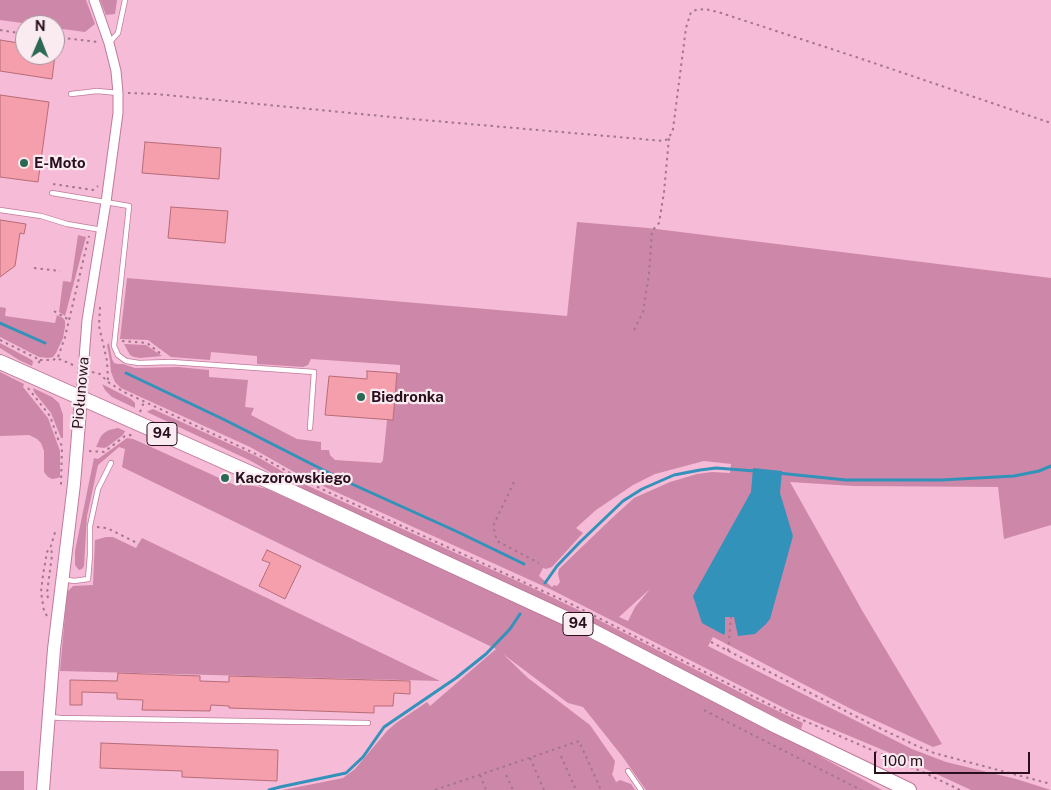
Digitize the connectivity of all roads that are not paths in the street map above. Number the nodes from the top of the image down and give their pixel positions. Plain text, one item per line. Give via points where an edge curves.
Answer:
1 (94, 0) edge
2 (125, 0) edge
3 (109, 43) junction
4 (118, 93) junction
5 (71, 94) dead end
6 (52, 193) dead end
7 (106, 202) junction
8 (0, 210) edge
9 (102, 230) junction
10 (0, 362) edge
11 (81, 398) junction
12 (310, 428) dead end
13 (111, 463) dead end
14 (62, 579) junction
15 (48, 716) junction
16 (368, 723) dead end
17 (628, 771) dead end
18 (42, 790) edge
19 (641, 790) edge
20 (909, 790) edge

1 - 3 street, Piołunowa
2 - 3 lane via 118,33
3 - 4 street, Piołunowa
4 - 5 lane
4 - 7 street, Piołunowa
6 - 7 lane
7 - 9 street, Piołunowa
7 - 12 lane via 129,206 114,346 118,355 126,361 139,363 171,362 314,372
8 - 9 lane
9 - 11 street, Piołunowa via 87,320
10 - 11 main road, 94
11 - 14 street, Piołunowa
11 - 20 main road, 94 via 587,628 776,726
13 - 14 lane via 98,489 90,526 88,579
14 - 15 street, Piołunowa
15 - 16 lane
15 - 18 street, Piołunowa
17 - 19 lane

